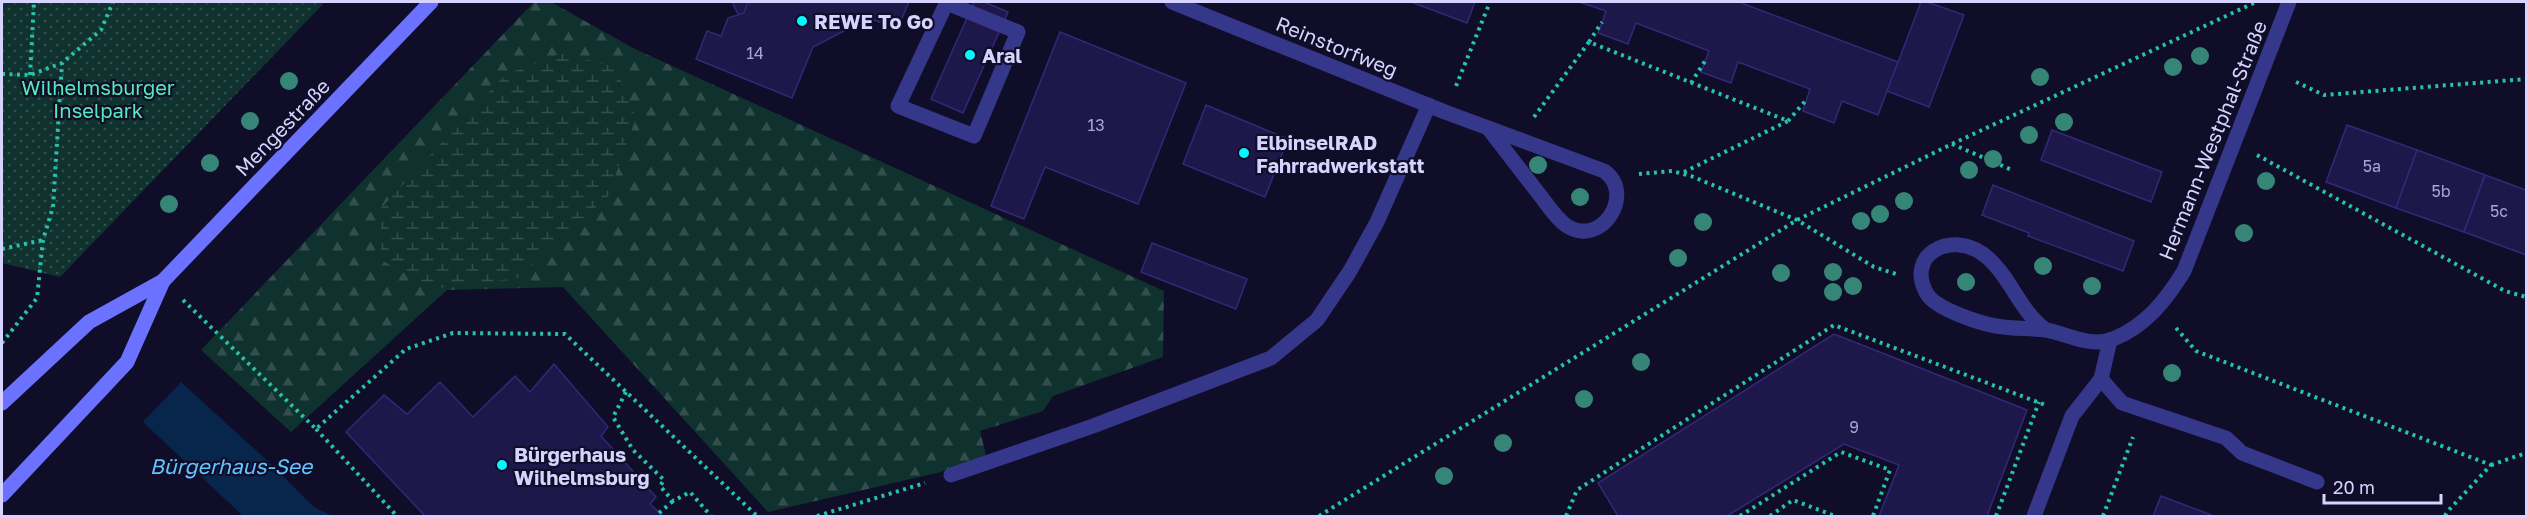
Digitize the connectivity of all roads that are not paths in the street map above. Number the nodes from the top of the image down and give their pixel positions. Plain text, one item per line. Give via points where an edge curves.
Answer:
1 (431, 2) edge
2 (947, 2) edge
3 (1172, 2) edge
4 (2289, 2) edge
5 (1429, 105) junction
6 (1488, 128) junction
7 (163, 281) junction
8 (2046, 330) junction
9 (2110, 340) junction
10 (2101, 379) junction
11 (2, 404) edge
12 (951, 475) road end
13 (2317, 482) dead end
14 (2, 495) edge
15 (2034, 516) edge

1 - 7 main road, Mengestraße
2 - 2 street via 898,106 974,136 1018,32
3 - 5 street, Reinstorfweg
4 - 9 street, Hermann-Westphal-Straße via 2184,271 2159,308
5 - 6 street, Reinstorfweg
5 - 12 street via 1377,222 1350,271 1317,320 1271,358
6 - 6 street, Reinstorfweg via 1560,220 1578,231 1597,230 1605,223 1617,197 1613,178 1604,171
7 - 11 main road, Mengestraße via 89,322
7 - 14 main road, Mengestraße via 127,362
8 - 8 street, Hermann-Westphal-Straße via 1994,326 1953,312 1928,296 1922,282 1923,269 1934,249 1959,244 1983,254 2033,321
8 - 9 street, Hermann-Westphal-Straße via 2090,342
9 - 10 street
10 - 13 street via 2122,403 2226,438 2242,453
10 - 15 street via 2072,416

